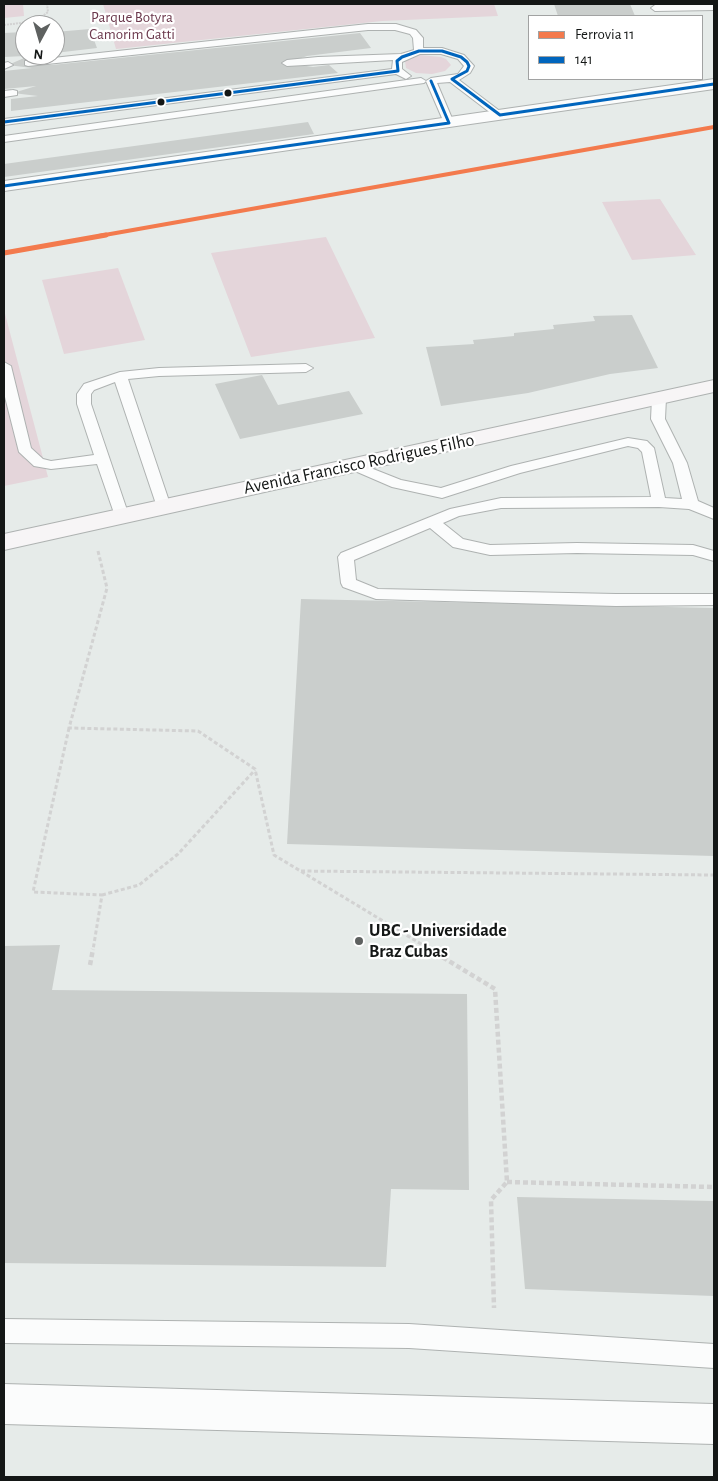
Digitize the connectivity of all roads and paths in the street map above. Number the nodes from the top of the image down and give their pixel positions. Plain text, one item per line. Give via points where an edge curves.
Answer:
1 (47, 4) edge
2 (698, 4) edge
3 (712, 7) edge
4 (655, 8) dead end
5 (4, 25) edge
6 (419, 51) junction
7 (402, 57) junction
8 (65, 59) edge
9 (287, 63) dead end
10 (398, 71) junction
11 (452, 79) junction
12 (426, 81) junction
13 (714, 84) edge
14 (500, 115) junction
15 (4, 122) edge
16 (449, 123) junction
17 (4, 139) edge
18 (4, 186) edge
19 (4, 366) edge
20 (306, 368) dead end
21 (120, 376) junction
22 (714, 386) edge
23 (659, 398) junction
24 (102, 458) junction
25 (354, 465) junction
26 (660, 502) junction
27 (691, 504) junction
28 (164, 507) junction
29 (714, 514) edge
30 (122, 516) junction
31 (433, 522) junction
32 (91, 523) junction
33 (4, 542) edge
34 (714, 556) edge
35 (714, 600) edge
36 (69, 728) junction
37 (255, 769) junction
38 (300, 871) junction
39 (714, 875) edge
40 (102, 895) junction
41 (90, 965) dead end
42 (507, 1182) junction
43 (714, 1188) edge
44 (491, 1200) dead end
45 (4, 1331) edge
46 (714, 1356) edge
47 (4, 1404) edge
48 (714, 1424) edge

1 - 5 path via 48,12 36,21
2 - 3 lane
3 - 4 lane
6 - 7 lane
6 - 8 lane via 418,38 413,32 396,27 368,27
6 - 11 lane via 442,51 462,57 469,66 467,71
7 - 9 lane
7 - 10 lane via 397,61
10 - 12 lane
10 - 15 lane
11 - 12 lane
11 - 14 lane
12 - 16 lane
12 - 17 lane
13 - 14 street
14 - 16 street
16 - 18 street
19 - 24 lane via 24,449 33,459 39,464 51,465
20 - 21 lane
21 - 24 lane via 89,387 84,394 84,404
21 - 28 lane
22 - 23 main road, Avenida Francisco Rodrigues Filho
23 - 25 main road, Avenida Francisco Rodrigues Filho
23 - 27 lane via 658,419 680,463
24 - 30 lane
25 - 26 lane via 398,484 442,494 516,469 628,442 642,444 649,451
25 - 28 main road, Avenida Francisco Rodrigues Filho
26 - 27 lane
26 - 31 lane via 501,503 455,512
27 - 29 lane
28 - 30 main road, Avenida Francisco Rodrigues Filho
30 - 32 main road, Avenida Francisco Rodrigues Filho
31 - 34 lane via 458,543 490,550 693,550
31 - 35 lane via 346,557 349,583 376,594 394,595
32 - 33 main road, Avenida Francisco Rodrigues Filho
32 - 36 path via 107,588
36 - 37 path via 198,731
36 - 40 path via 33,892
37 - 38 path via 274,855
37 - 40 path via 178,854 139,885
38 - 39 path
38 - 42 path via 495,988
40 - 41 path
42 - 43 path
42 - 44 path
45 - 46 lane via 409,1336
47 - 48 street

